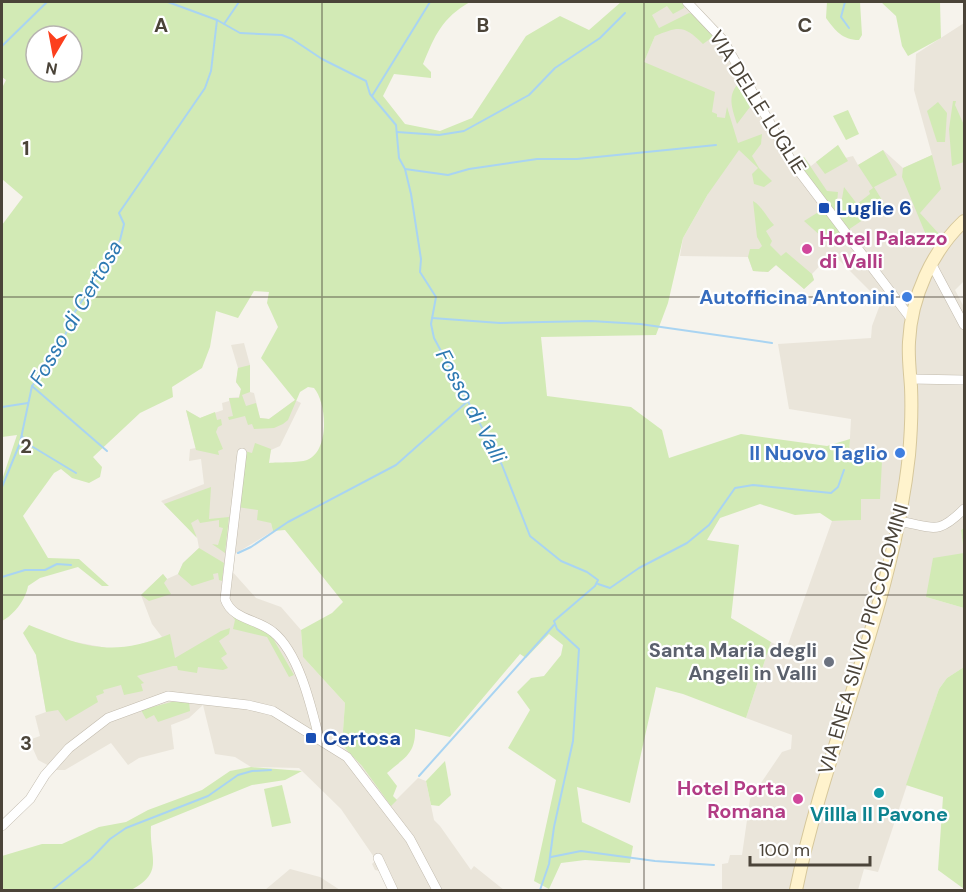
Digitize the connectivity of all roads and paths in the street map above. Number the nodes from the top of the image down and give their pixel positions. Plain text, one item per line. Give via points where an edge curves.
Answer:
1 (687, 2) edge
2 (964, 221) edge
3 (932, 263) junction
4 (912, 320) junction
5 (964, 325) edge
6 (911, 379) junction
7 (964, 380) edge
8 (243, 453) dead end
9 (964, 509) edge
10 (898, 520) junction
11 (319, 738) junction
12 (2, 826) edge
13 (378, 858) dead end
14 (393, 891) edge
15 (437, 891) edge
16 (796, 891) edge

1 - 4 street, VIA DELLE LUGLIE via 723,40 792,162
2 - 3 main road, VIA ENEA SILVIO PICCOLOMINI
3 - 4 main road, VIA ENEA SILVIO PICCOLOMINI
3 - 5 street
4 - 6 main road, VIA ENEA SILVIO PICCOLOMINI via 908,348
6 - 7 street
6 - 10 main road, VIA ENEA SILVIO PICCOLOMINI via 910,447
8 - 11 street via 225,599 241,616 268,628 281,640 304,685
9 - 10 street via 943,528
10 - 16 main road, VIA ENEA SILVIO PICCOLOMINI via 858,670 813,813
11 - 12 street via 262,707 164,697 108,718 93,728 59,758 30,799
11 - 15 street via 345,754 359,770 410,839
13 - 14 street

